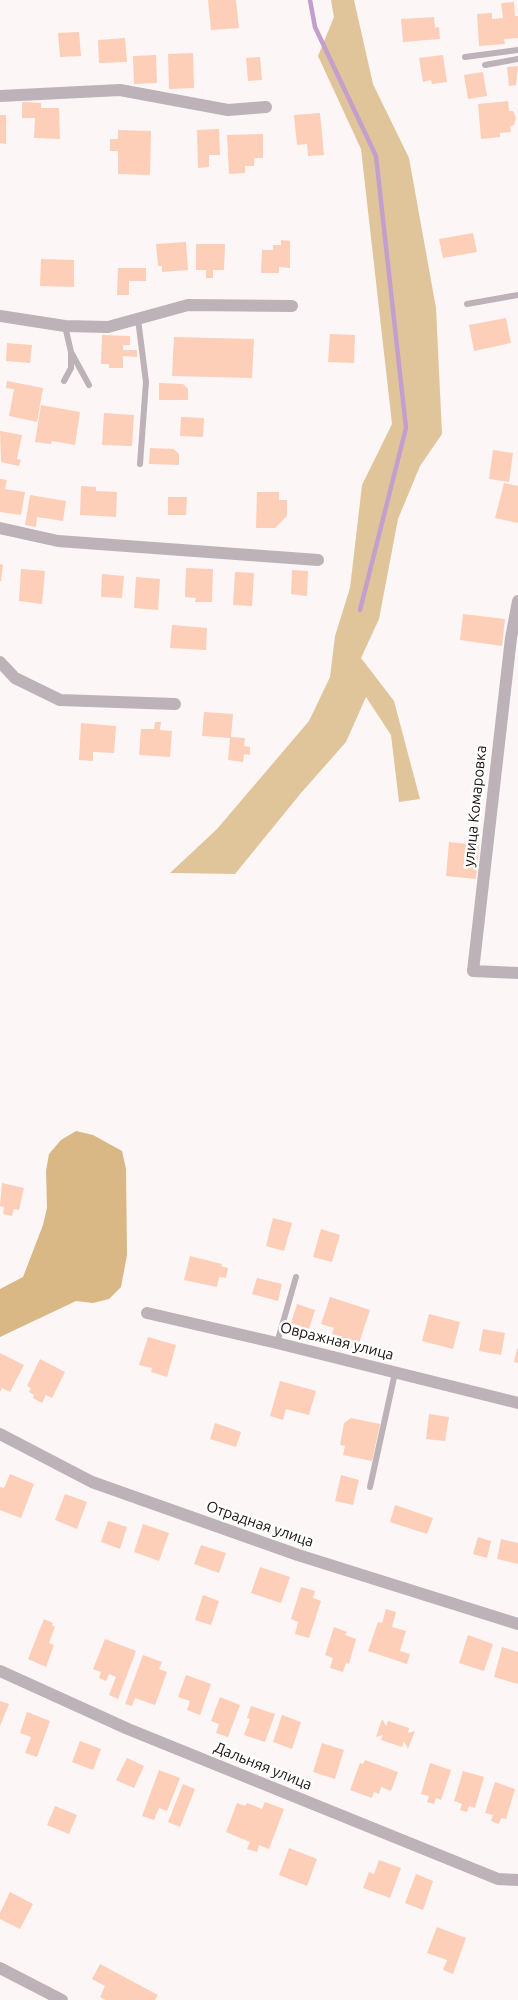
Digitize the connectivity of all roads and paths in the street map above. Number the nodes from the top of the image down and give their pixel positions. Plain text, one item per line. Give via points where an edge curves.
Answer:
1 (518, 50) edge
2 (465, 57) dead end
3 (518, 59) edge
4 (485, 65) dead end
5 (0, 96) edge
6 (266, 107) dead end
7 (518, 295) edge
8 (467, 304) dead end
9 (292, 306) dead end
10 (0, 316) edge
11 (138, 318) junction
12 (65, 326) junction
13 (71, 352) junction
14 (64, 381) dead end
15 (89, 385) dead end
16 (140, 464) dead end
17 (0, 528) edge
18 (318, 560) dead end
19 (518, 602) edge
20 (0, 662) edge
21 (175, 704) dead end
22 (518, 973) edge
23 (296, 1277) dead end
24 (147, 1313) dead end
25 (278, 1343) junction
26 (395, 1373) junction
27 (518, 1403) edge
28 (0, 1434) edge
29 (370, 1487) dead end
30 (518, 1624) edge
31 (0, 1671) edge
32 (518, 1880) edge
33 (0, 1968) edge
34 (62, 2000) edge

1 - 2 lane
3 - 4 lane
5 - 6 street via 120,90 228,110
7 - 8 lane
9 - 11 street via 188,305
10 - 12 street
11 - 12 street via 108,327
11 - 16 lane via 146,382
12 - 13 lane
13 - 14 lane via 71,368
13 - 15 lane
17 - 18 street via 58,541
19 - 22 street, улица Комаровка via 511,638 473,971
20 - 21 street via 15,678 60,700
23 - 25 lane
24 - 25 street, Овражная улица
25 - 26 street, Овражная улица
26 - 27 street, Овражная улица
26 - 29 lane
28 - 30 street, Отрадная улица via 92,1482 298,1555
31 - 32 street, Дальняя улица via 128,1729 470,1867 498,1878
33 - 34 street

